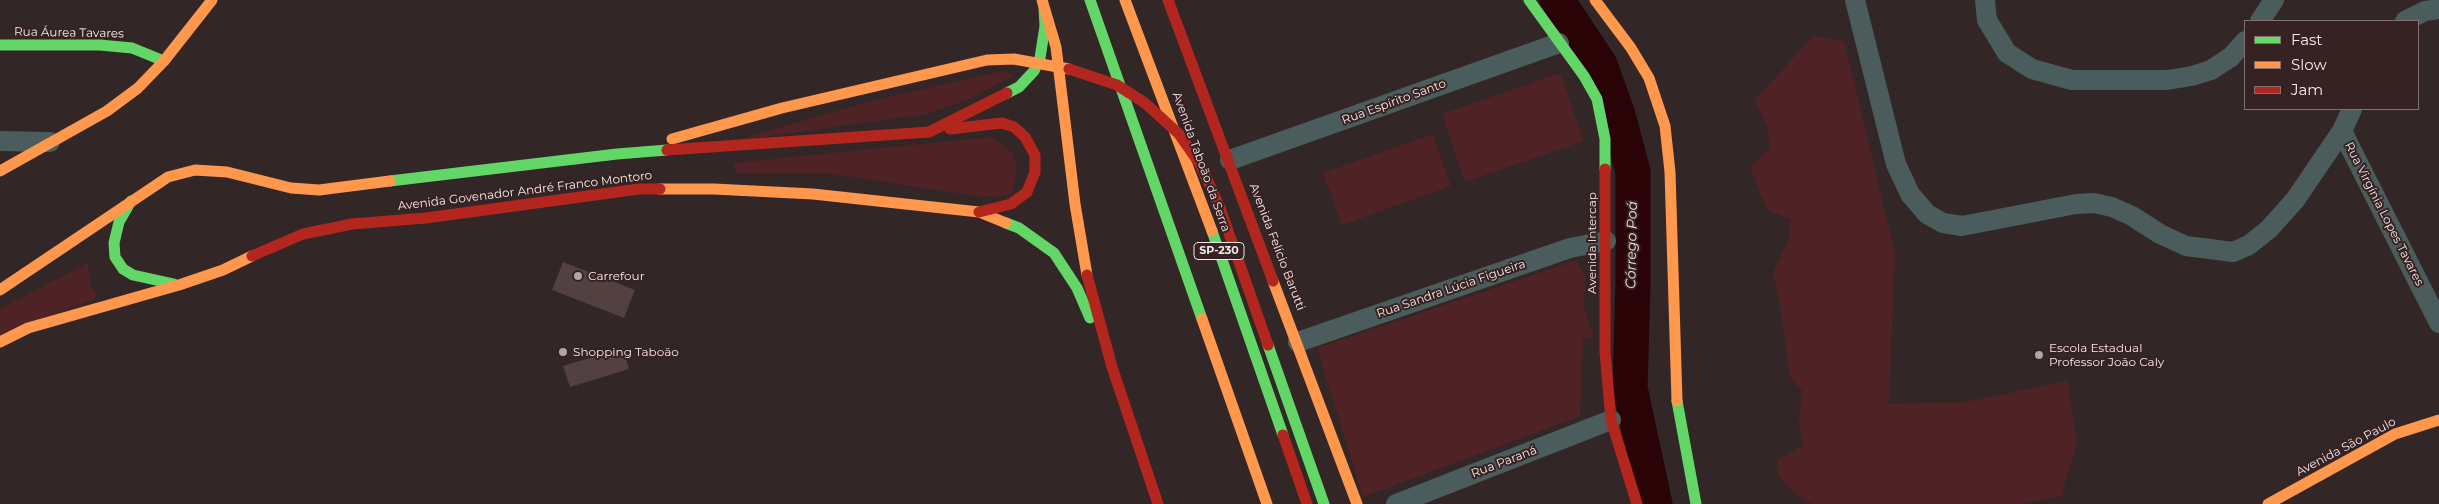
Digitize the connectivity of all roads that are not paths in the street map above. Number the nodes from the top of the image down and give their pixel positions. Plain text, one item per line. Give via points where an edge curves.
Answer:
1 (212, 0) edge
2 (1090, 0) edge
3 (1125, 0) edge
4 (1134, 0) edge
5 (1168, 0) edge
6 (1529, 0) edge
7 (1595, 0) edge
8 (1856, 0) edge
9 (1862, 0) edge
10 (1985, 0) edge
11 (2274, 0) edge
12 (1043, 2) edge
13 (2439, 9) edge
14 (2261, 20) edge
15 (2407, 20) edge
16 (1862, 22) junction
17 (1138, 34) junction
18 (2244, 42) edge
19 (1559, 43) junction
20 (0, 45) edge
21 (164, 61) junction
22 (2352, 110) edge
23 (2342, 131) junction
24 (929, 132) junction
25 (0, 141) edge
26 (52, 142) junction
27 (617, 154) junction
28 (1230, 160) junction
29 (0, 171) edge
30 (131, 201) junction
31 (979, 212) junction
32 (1606, 241) junction
33 (179, 285) junction
34 (0, 290) edge
35 (2439, 323) edge
36 (0, 342) edge
37 (1298, 342) junction
38 (1112, 367) junction
39 (1611, 420) junction
40 (2439, 420) edge
41 (1158, 504) edge
42 (1267, 504) edge
43 (1307, 504) edge
44 (1324, 504) edge
45 (1357, 504) edge
46 (1396, 504) edge
47 (1638, 504) edge
48 (1696, 504) edge
49 (2268, 504) edge

1 - 21 main road
2 - 42 main road, SP-230
3 - 17 main road, Avenida Taboão da Serra / SP-230
4 - 17 main road
5 - 28 main road, Avenida Felício Barutti
6 - 19 main road, Avenida Intercap
7 - 48 main road via 1632,48 1649,78 1665,126 1670,172 1677,406
8 - 16 street
9 - 16 street
10 - 18 street via 1987,20 2007,53 2032,69 2072,80 2167,80 2192,76 2211,70 2231,58
11 - 14 street
12 - 24 main road, Avenida Govenador André Franco Montoro via 1040,58 1034,71 1019,88
12 - 38 main road via 1056,46 1083,258
13 - 15 street via 2425,11
16 - 23 street via 1896,164 1910,194 1927,214 1943,223 1962,226 2094,203 2132,216 2186,246 2233,252 2249,245 2269,229 2295,200
17 - 43 main road, Avenida Taboão da Serra / SP-230 via 1239,304
19 - 28 street, Rua Espírito Santo
19 - 32 main road, Avenida Intercap via 1597,99 1605,139
20 - 21 main road, Rua Áurea Tavares via 132,48
21 - 26 main road via 123,100
22 - 23 street
23 - 35 street, Rua Virgínia Lopes Tavares
24 - 27 main road, Avenida Govenador André Franco Montoro
24 - 31 main road via 1002,123 1014,126 1026,137 1035,155 1035,172 1027,192 1011,204
25 - 26 street
26 - 29 main road
27 - 30 main road, Avenida Govenador André Franco Montoro via 319,190 291,188 228,172 195,170 168,177
27 - 44 main road via 782,108 965,64 1014,59 1060,66 1117,86 1146,103 1179,134 1200,164 1220,208
28 - 37 main road, Avenida Felício Barutti
30 - 33 main road via 118,222 115,257 122,269 133,275
30 - 34 main road, Avenida Govenador André Franco Montoro
31 - 33 main road, Avenida Govenador André Franco Montoro via 813,194 639,189 426,218 352,224 303,234 223,270
31 - 38 main road, Avenida Govenador André Franco Montoro via 1019,228 1054,253 1077,288
32 - 37 street, Rua Sandra Lúcia Figueira via 1555,253
32 - 39 main road, Avenida Intercap via 1605,352
33 - 36 main road, Avenida Govenador André Franco Montoro via 28,328
37 - 45 main road, Avenida Felício Barutti
38 - 41 main road
39 - 46 street, Rua Paraná
39 - 47 main road, Avenida Intercap
40 - 49 main road, Avenida São Paulo via 2395,434

